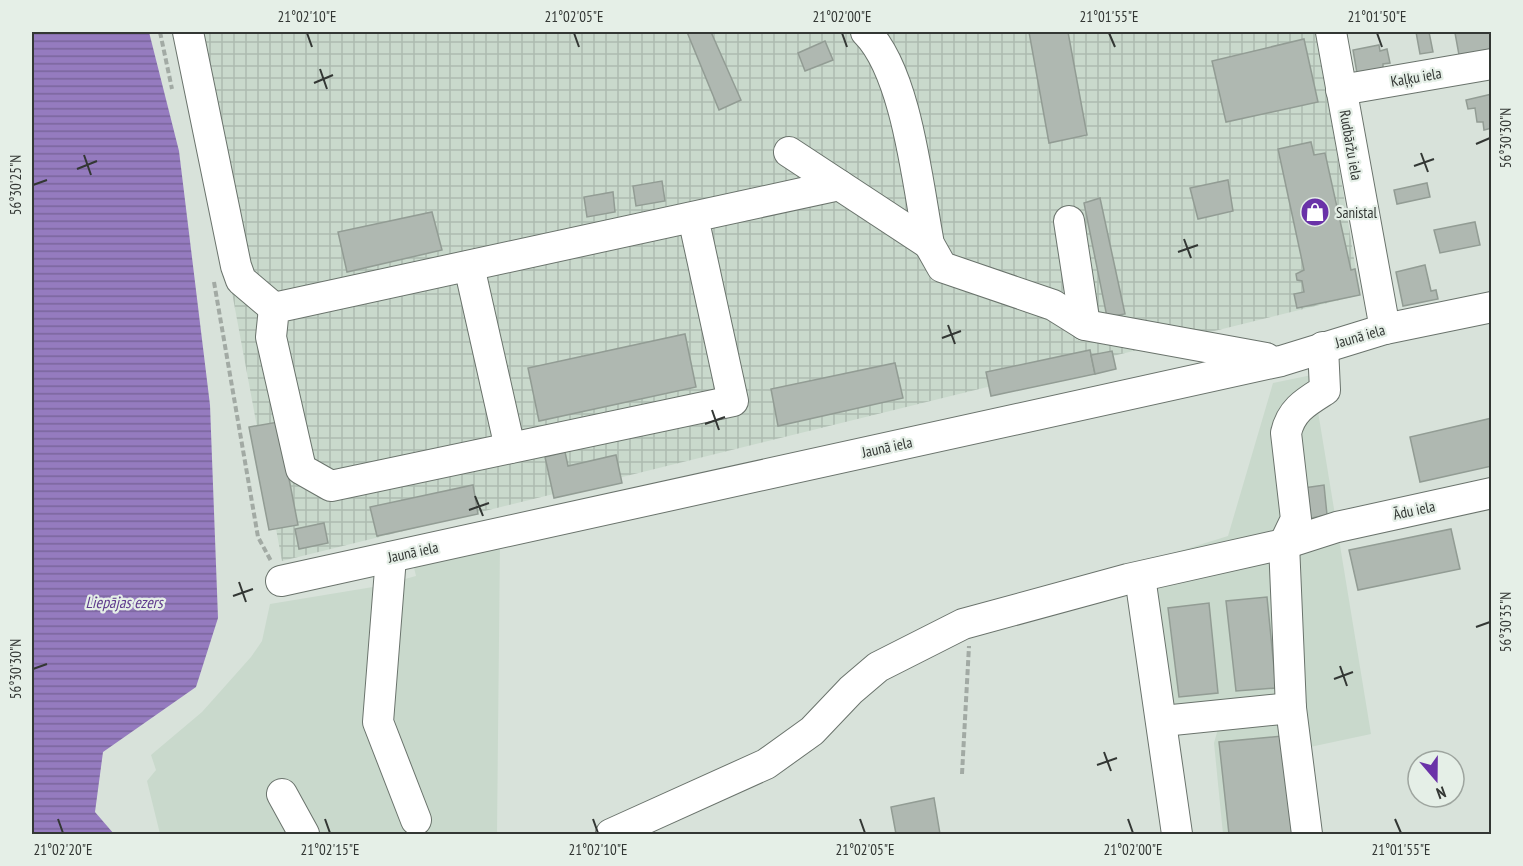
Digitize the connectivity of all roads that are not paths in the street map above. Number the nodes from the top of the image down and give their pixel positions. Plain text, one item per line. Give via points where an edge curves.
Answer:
1 (188, 32) edge
2 (866, 32) edge
3 (1331, 32) edge
4 (1491, 64) edge
5 (1341, 90) junction
6 (789, 152) dead end
7 (839, 185) junction
8 (693, 217) junction
9 (1069, 220) dead end
10 (928, 244) junction
11 (470, 266) junction
12 (1491, 307) edge
13 (274, 308) junction
14 (1085, 325) junction
15 (1385, 329) junction
16 (1323, 347) junction
17 (1281, 361) junction
18 (510, 448) junction
19 (1491, 493) edge
20 (1284, 544) junction
21 (391, 557) junction
22 (1140, 577) junction
23 (281, 581) road end
24 (1291, 708) junction
25 (1163, 721) junction
26 (282, 794) dead end
27 (416, 820) dead end
28 (304, 834) edge
29 (611, 834) edge
30 (1177, 834) edge
31 (1307, 834) edge

1 - 13 street via 236,266 241,280
2 - 10 street via 876,42 894,79
3 - 5 street, Rudbāržu iela
4 - 5 street, Kaļķu iela
5 - 15 street, Rudbāržu iela
6 - 7 street
7 - 8 street
7 - 10 street
8 - 11 street
8 - 18 street via 733,401
9 - 14 street
10 - 14 street via 942,267 1053,305
11 - 13 street
11 - 18 street
12 - 15 street, Jaunā iela
13 - 18 street via 271,337 301,469 331,486
14 - 17 street
15 - 16 street, Jaunā iela
16 - 17 street, Jaunā iela
16 - 20 street via 1325,390 1296,411 1289,419 1286,433 1296,519
17 - 21 street, Jaunā iela
19 - 20 street, Ādu iela via 1337,526
20 - 22 street, Ādu iela
20 - 24 street
21 - 23 street, Jaunā iela
21 - 27 street via 378,722
22 - 25 street
22 - 29 street, Ādu iela via 970,622 924,642 878,668 812,731 766,764
24 - 25 street
24 - 31 street
25 - 30 street
26 - 28 street

